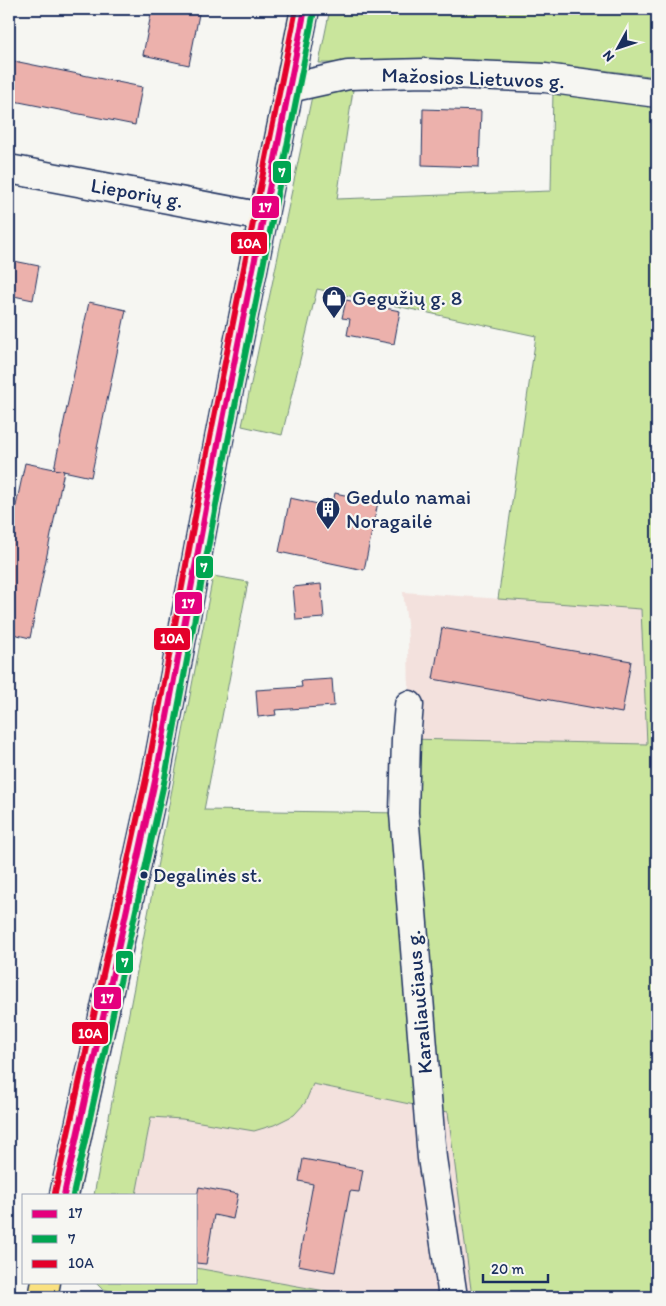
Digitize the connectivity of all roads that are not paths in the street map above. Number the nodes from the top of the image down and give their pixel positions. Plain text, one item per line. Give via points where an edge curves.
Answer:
1 (305, 9) edge
2 (289, 88) junction
3 (657, 93) edge
4 (9, 169) edge
5 (264, 218) junction
6 (409, 705) dead end
7 (64, 1194) edge
8 (45, 1284) edge
9 (42, 1297) edge
10 (453, 1297) edge

1 - 2 main road
2 - 3 street, Mažosios Lietuvos g. via 348,75 425,73 545,78
2 - 5 main road
4 - 5 street, Lieporių g.
5 - 7 main road via 155,781
6 - 10 street, Karaliaučiaus g. via 404,813 432,1158
8 - 9 main road

